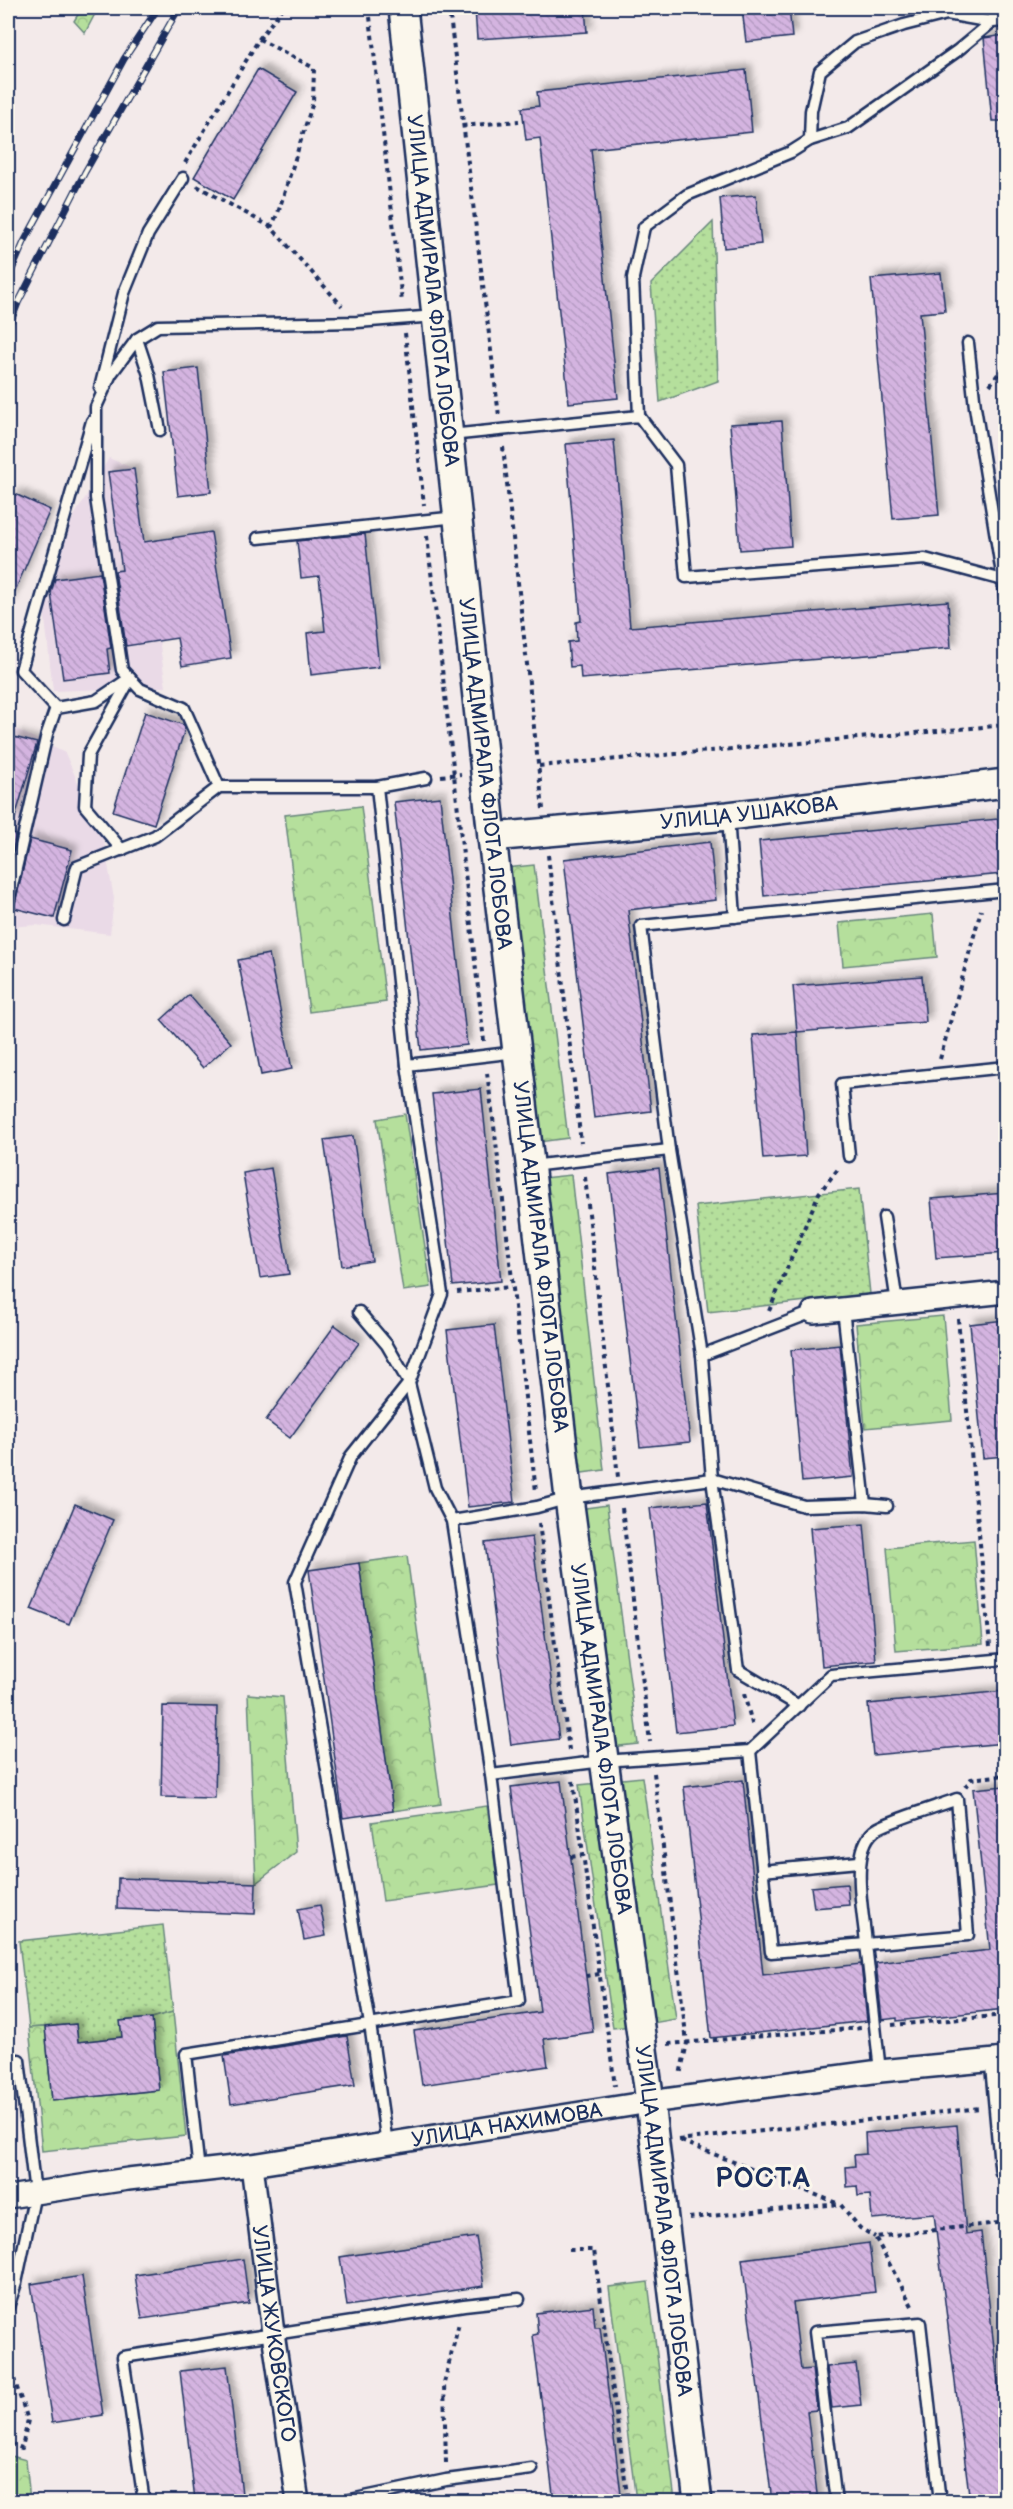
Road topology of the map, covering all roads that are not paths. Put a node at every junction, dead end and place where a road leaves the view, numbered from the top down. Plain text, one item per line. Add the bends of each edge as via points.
1 (403, 8) edge
2 (996, 8) edge
3 (1005, 21) edge
4 (992, 22) junction
5 (810, 140) junction
6 (183, 178) road end
7 (436, 316) junction
8 (137, 339) junction
9 (968, 343) dead end
10 (96, 407) junction
11 (639, 416) junction
12 (160, 430) dead end
13 (450, 435) junction
14 (458, 516) junction
15 (258, 538) dead end
16 (1004, 580) edge
17 (1005, 603) edge
18 (130, 678) junction
19 (56, 708) junction
20 (426, 778) road end
21 (1005, 783) edge
22 (219, 787) junction
23 (377, 787) junction
24 (728, 816) junction
25 (492, 837) junction
26 (122, 850) junction
27 (1005, 890) edge
28 (8, 903) edge
29 (735, 917) junction
30 (64, 920) dead end
31 (517, 1052) junction
32 (407, 1065) junction
33 (1005, 1067) edge
34 (669, 1150) junction
35 (849, 1156) road end
36 (531, 1166) junction
37 (884, 1217) dead end
38 (1005, 1292) edge
39 (897, 1303) junction
40 (843, 1309) junction
41 (359, 1312) dead end
42 (813, 1312) joint
43 (702, 1354) junction
44 (409, 1383) junction
45 (712, 1479) junction
46 (569, 1498) junction
47 (866, 1504) junction
48 (886, 1506) dead end
49 (453, 1521) junction
50 (1005, 1659) edge
51 (799, 1706) junction
52 (754, 1748) junction
53 (603, 1761) junction
54 (491, 1775) junction
55 (859, 1862) junction
56 (762, 1870) junction
57 (866, 1944) junction
58 (370, 2024) junction
59 (1001, 2059) edge
60 (8, 2061) edge
61 (880, 2071) junction
62 (663, 2101) junction
63 (387, 2144) junction
64 (252, 2165) junction
65 (1005, 2170) edge
66 (199, 2171) junction
67 (35, 2193) junction
68 (8, 2197) edge
69 (519, 2299) dead end
70 (8, 2307) edge
71 (273, 2332) junction
72 (532, 2469) dead end
73 (144, 2502) edge
74 (298, 2502) edge
75 (341, 2502) edge
76 (698, 2502) edge
77 (836, 2502) edge
78 (940, 2502) edge

1 - 7 street, УЛИЦА АДМИРАЛА ФЛОТА ЛОБОВА
2 - 4 lane
3 - 4 lane
4 - 5 lane via 848,128
4 - 5 lane via 947,14 855,42 820,71 811,111
5 - 11 lane via 791,152 687,195 644,227 633,278
6 - 10 lane via 148,234 124,293
7 - 8 lane via 357,322 158,326
7 - 13 street, УЛИЦА АДМИРАЛА ФЛОТА ЛОБОВА
8 - 10 lane via 111,374
8 - 12 lane
9 - 16 lane
10 - 18 lane via 96,498 122,670
10 - 19 lane via 21,670
11 - 13 lane
11 - 16 lane via 676,465 686,577 925,559
13 - 14 street, УЛИЦА АДМИРАЛА ФЛОТА ЛОБОВА
14 - 15 lane
14 - 25 street, УЛИЦА АДМИРАЛА ФЛОТА ЛОБОВА
16 - 17 lane
18 - 19 lane via 96,701
18 - 22 lane via 140,689 184,708
18 - 26 lane via 88,755 85,806
19 - 28 lane
20 - 23 lane
21 - 24 street, УЛИЦА УШАКОВА
22 - 23 lane
22 - 26 lane via 155,836
23 - 32 lane
24 - 25 street, УЛИЦА УШАКОВА
24 - 29 lane
25 - 31 street, УЛИЦА АДМИРАЛА ФЛОТА ЛОБОВА
26 - 30 lane via 77,867
27 - 29 lane
29 - 34 lane via 641,926
31 - 32 lane
31 - 36 street, УЛИЦА АДМИРАЛА ФЛОТА ЛОБОВА
32 - 44 lane via 442,1294
33 - 35 lane via 842,1084
34 - 36 lane
34 - 43 lane
36 - 46 street, УЛИЦА АДМИРАЛА ФЛОТА ЛОБОВА
37 - 39 lane
38 - 39 street
39 - 40 street
40 - 42 street
40 - 47 lane
41 - 44 lane via 387,1344
42 - 43 lane
43 - 45 lane
44 - 49 lane via 435,1488
44 - 58 lane via 351,1456 295,1582
45 - 46 lane
45 - 47 lane via 804,1506
45 - 51 lane via 738,1670
46 - 49 lane
46 - 53 street, УЛИЦА АДМИРАЛА ФЛОТА ЛОБОВА
47 - 48 lane
49 - 54 lane
50 - 51 lane via 831,1676
51 - 52 lane
52 - 53 lane
52 - 56 lane
53 - 54 lane
53 - 62 street, УЛИЦА АДМИРАЛА ФЛОТА ЛОБОВА via 642,2047
54 - 58 lane via 519,2001
55 - 56 lane
55 - 57 lane
55 - 57 lane via 874,1830 957,1799 968,1935
56 - 57 lane via 771,1952
57 - 61 lane
58 - 63 lane
58 - 66 lane via 186,2054
59 - 61 street, УЛИЦА НАХИМОВА
59 - 65 street via 999,2106
60 - 67 lane via 19,2060
61 - 62 street, УЛИЦА НАХИМОВА
62 - 63 street, УЛИЦА НАХИМОВА
62 - 76 street, УЛИЦА АДМИРАЛА ФЛОТА ЛОБОВА
63 - 64 street, УЛИЦА НАХИМОВА
64 - 66 street, УЛИЦА НАХИМОВА
64 - 71 street, УЛИЦА ЖУКОВСКОГО
66 - 67 street, УЛИЦА НАХИМОВА
67 - 68 street, УЛИЦА НАХИМОВА
67 - 70 lane
69 - 71 lane
71 - 73 lane via 123,2357
71 - 74 street, УЛИЦА ЖУКОВСКОГО
72 - 75 lane via 446,2480
77 - 78 lane via 815,2332 920,2323

